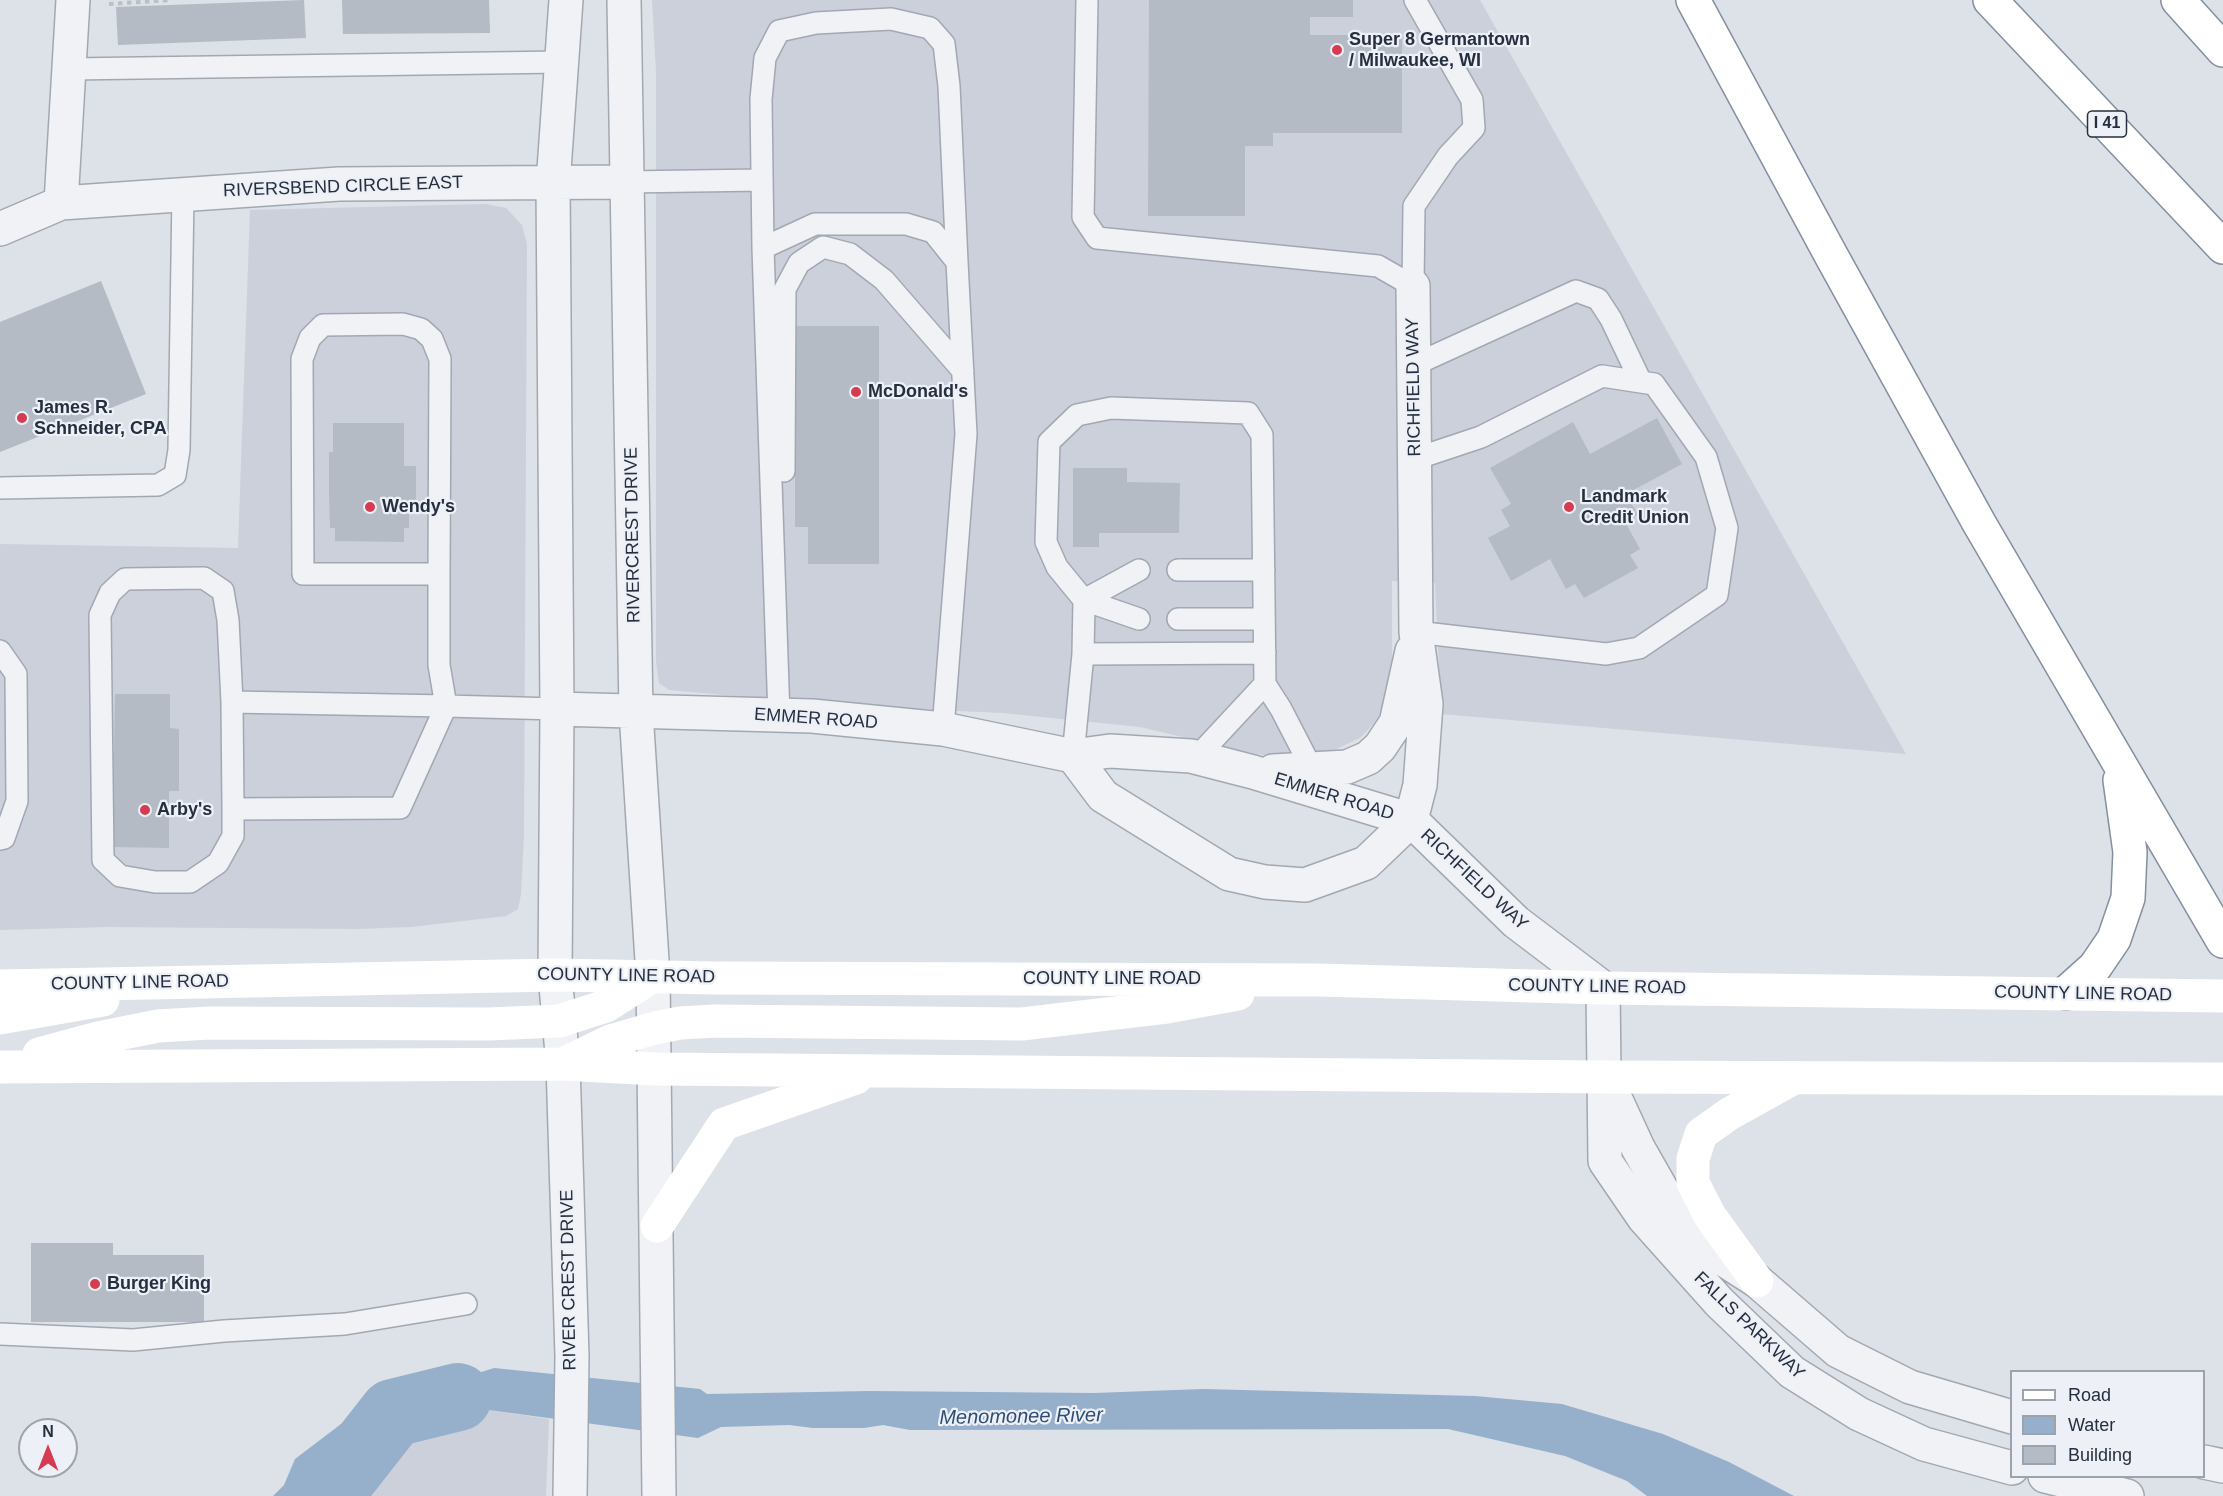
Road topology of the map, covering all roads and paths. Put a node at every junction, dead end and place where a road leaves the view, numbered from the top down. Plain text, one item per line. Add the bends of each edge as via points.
1 (171, 0) edge
2 (566, 0) edge
3 (624, 0) edge
4 (1087, 0) edge
5 (1415, 0) edge
6 (1693, 0) edge
7 (1990, 0) edge
8 (2178, 0) edge
9 (73, 3) edge
10 (2223, 50) edge
11 (561, 62) junction
12 (70, 69) junction
13 (762, 180) junction
14 (626, 182) junction
15 (553, 184) junction
16 (183, 193) junction
17 (61, 203) junction
18 (0, 229) edge
19 (2223, 247) edge
20 (763, 248) junction
21 (957, 262) junction
22 (1413, 286) junction
23 (1414, 365) junction
24 (963, 371) junction
25 (1641, 382) junction
26 (1415, 459) junction
27 (0, 488) edge
28 (773, 561) junction
29 (1139, 570) dead end
30 (1179, 570) dead end
31 (1264, 570) junction
32 (439, 574) junction
33 (1084, 600) junction
34 (1139, 619) dead end
35 (1178, 619) dead end
36 (1264, 619) junction
37 (1416, 632) junction
38 (0, 651) edge
39 (1265, 653) junction
40 (1083, 654) junction
41 (1265, 684) junction
42 (232, 702) junction
43 (446, 706) junction
44 (557, 709) junction
45 (636, 712) junction
46 (778, 716) junction
47 (943, 729) junction
48 (1073, 756) junction
49 (1197, 757) junction
50 (2118, 763) junction
51 (1312, 769) junction
52 (1253, 772) junction
53 (233, 808) junction
54 (1411, 820) junction
55 (0, 839) edge
56 (2223, 941) edge
57 (555, 975) junction
58 (653, 976) junction
59 (1319, 980) junction
60 (209, 981) junction
61 (0, 986) edge
62 (1603, 988) junction
63 (2066, 993) junction
64 (2223, 996) edge
65 (0, 1018) edge
66 (559, 1021) junction
67 (655, 1028) junction
68 (563, 1064) junction
69 (0, 1066) edge
70 (656, 1069) junction
71 (879, 1071) junction
72 (1606, 1077) junction
73 (1795, 1077) junction
74 (2223, 1079) edge
75 (657, 1226) junction
76 (1757, 1281) junction
77 (466, 1304) dead end
78 (0, 1334) edge
79 (2010, 1416) edge
80 (2205, 1462) edge
81 (2223, 1466) edge
82 (2010, 1467) edge
83 (2053, 1478) edge
84 (570, 1496) edge
85 (659, 1496) edge
86 (2127, 1496) edge

1 - 9 path
2 - 11 street
3 - 14 street, RIVERCREST DRIVE
4 - 22 lane via 1083,217 1097,238 1378,266
5 - 22 lane via 1472,100 1474,128 1448,156 1414,206
6 - 50 main road via 1979,523
7 - 19 main road, I 41
8 - 10 main road
9 - 12 street
11 - 12 lane
11 - 15 street
12 - 17 street
13 - 14 lane
13 - 20 lane
13 - 21 lane via 760,99 765,58 779,32 816,23 891,20 930,28 944,44 949,86
14 - 15 street, RIVERSBEND CIRCLE EAST
14 - 45 street, RIVERCREST DRIVE
15 - 16 street, RIVERSBEND CIRCLE EAST via 339,184
15 - 44 street
16 - 17 street, RIVERSBEND CIRCLE EAST
16 - 27 lane via 179,450 175,475 158,485
17 - 18 street, RIVERSBEND CIRCLE EAST
20 - 21 lane via 815,224 906,224 933,232
20 - 28 lane
21 - 24 lane
22 - 23 street, RICHFIELD WAY
23 - 25 lane via 1576,291 1598,299
23 - 26 street, RICHFIELD WAY
24 - 28 lane via 884,280 850,254 823,247 799,263 785,289 784,495
24 - 47 lane via 966,434
25 - 26 lane via 1602,376 1481,437
25 - 37 lane via 1654,384 1706,457 1727,528 1717,595 1639,648 1606,654
26 - 37 street, RICHFIELD WAY
28 - 46 lane
29 - 33 lane
30 - 31 lane
31 - 33 lane via 1262,435 1248,413 1111,408 1077,415 1049,442 1046,542 1057,567
31 - 36 lane
32 - 32 lane via 440,359 432,339 421,329 403,324 323,325 310,338 302,359 303,574
32 - 43 lane via 439,665
33 - 34 lane
33 - 40 lane
35 - 36 lane
36 - 39 lane
37 - 51 street, RICHFIELD WAY via 1396,723 1380,747 1368,758 1347,767
37 - 54 street, RICHFIELD WAY via 1426,704 1420,784
38 - 55 lane via 16,674 17,801 4,838
39 - 40 lane
39 - 41 lane
40 - 48 lane
41 - 49 lane
41 - 51 lane
42 - 43 lane
42 - 53 lane
42 - 53 lane via 223,591 204,578 126,579 110,593 100,615 103,860 120,876 190,882 218,863 233,836
43 - 44 lane
43 - 53 lane via 400,808
44 - 45 street, EMMER ROAD
44 - 57 street
45 - 46 street, EMMER ROAD
45 - 58 street, RIVERCREST DRIVE
46 - 47 street, EMMER ROAD
47 - 48 street, EMMER ROAD
48 - 49 street, EMMER ROAD via 1110,751
48 - 54 street, EMMER ROAD via 1103,796 1229,874 1265,882 1305,885 1366,863
49 - 52 street, EMMER ROAD
50 - 56 main road
50 - 63 main road via 2130,852 2128,898 2114,939 2095,967
51 - 52 street, RICHFIELD WAY
52 - 54 street, EMMER ROAD
54 - 62 street, RICHFIELD WAY via 1516,922
57 - 58 main road, COUNTY LINE ROAD
57 - 60 main road, COUNTY LINE ROAD
57 - 66 street
58 - 59 main road, COUNTY LINE ROAD
58 - 66 main road via 606,1006
58 - 67 street, RIVERCREST DRIVE
59 - 62 main road, COUNTY LINE ROAD
59 - 67 main road via 1167,1007 1022,1024 715,1021
60 - 61 main road, COUNTY LINE ROAD
60 - 65 main road
62 - 63 main road, COUNTY LINE ROAD
62 - 72 street, FALLS PARKWAY
63 - 64 main road, COUNTY LINE ROAD
66 - 68 street
66 - 69 main road via 158,1026 98,1038
67 - 68 main road via 610,1041
67 - 70 street, RIVERCREST DRIVE
68 - 69 main road
68 - 70 main road
68 - 84 street, RIVER CREST DRIVE via 572,1356
70 - 71 main road
70 - 75 street
71 - 72 main road
71 - 75 main road via 724,1124
72 - 73 main road
72 - 76 street, FALLS PARKWAY via 1638,1148 1667,1199 1712,1252
72 - 82 street, FALLS PARKWAY via 1605,1161 1644,1218 1719,1302 1792,1372 1859,1414 1924,1444
73 - 74 main road
73 - 76 main road via 1701,1134 1693,1160 1694,1183 1710,1216
75 - 85 street
76 - 79 street, FALLS PARKWAY via 1838,1351 1910,1387
77 - 78 lane via 345,1324 224,1330 133,1340
80 - 81 street
83 - 86 street

